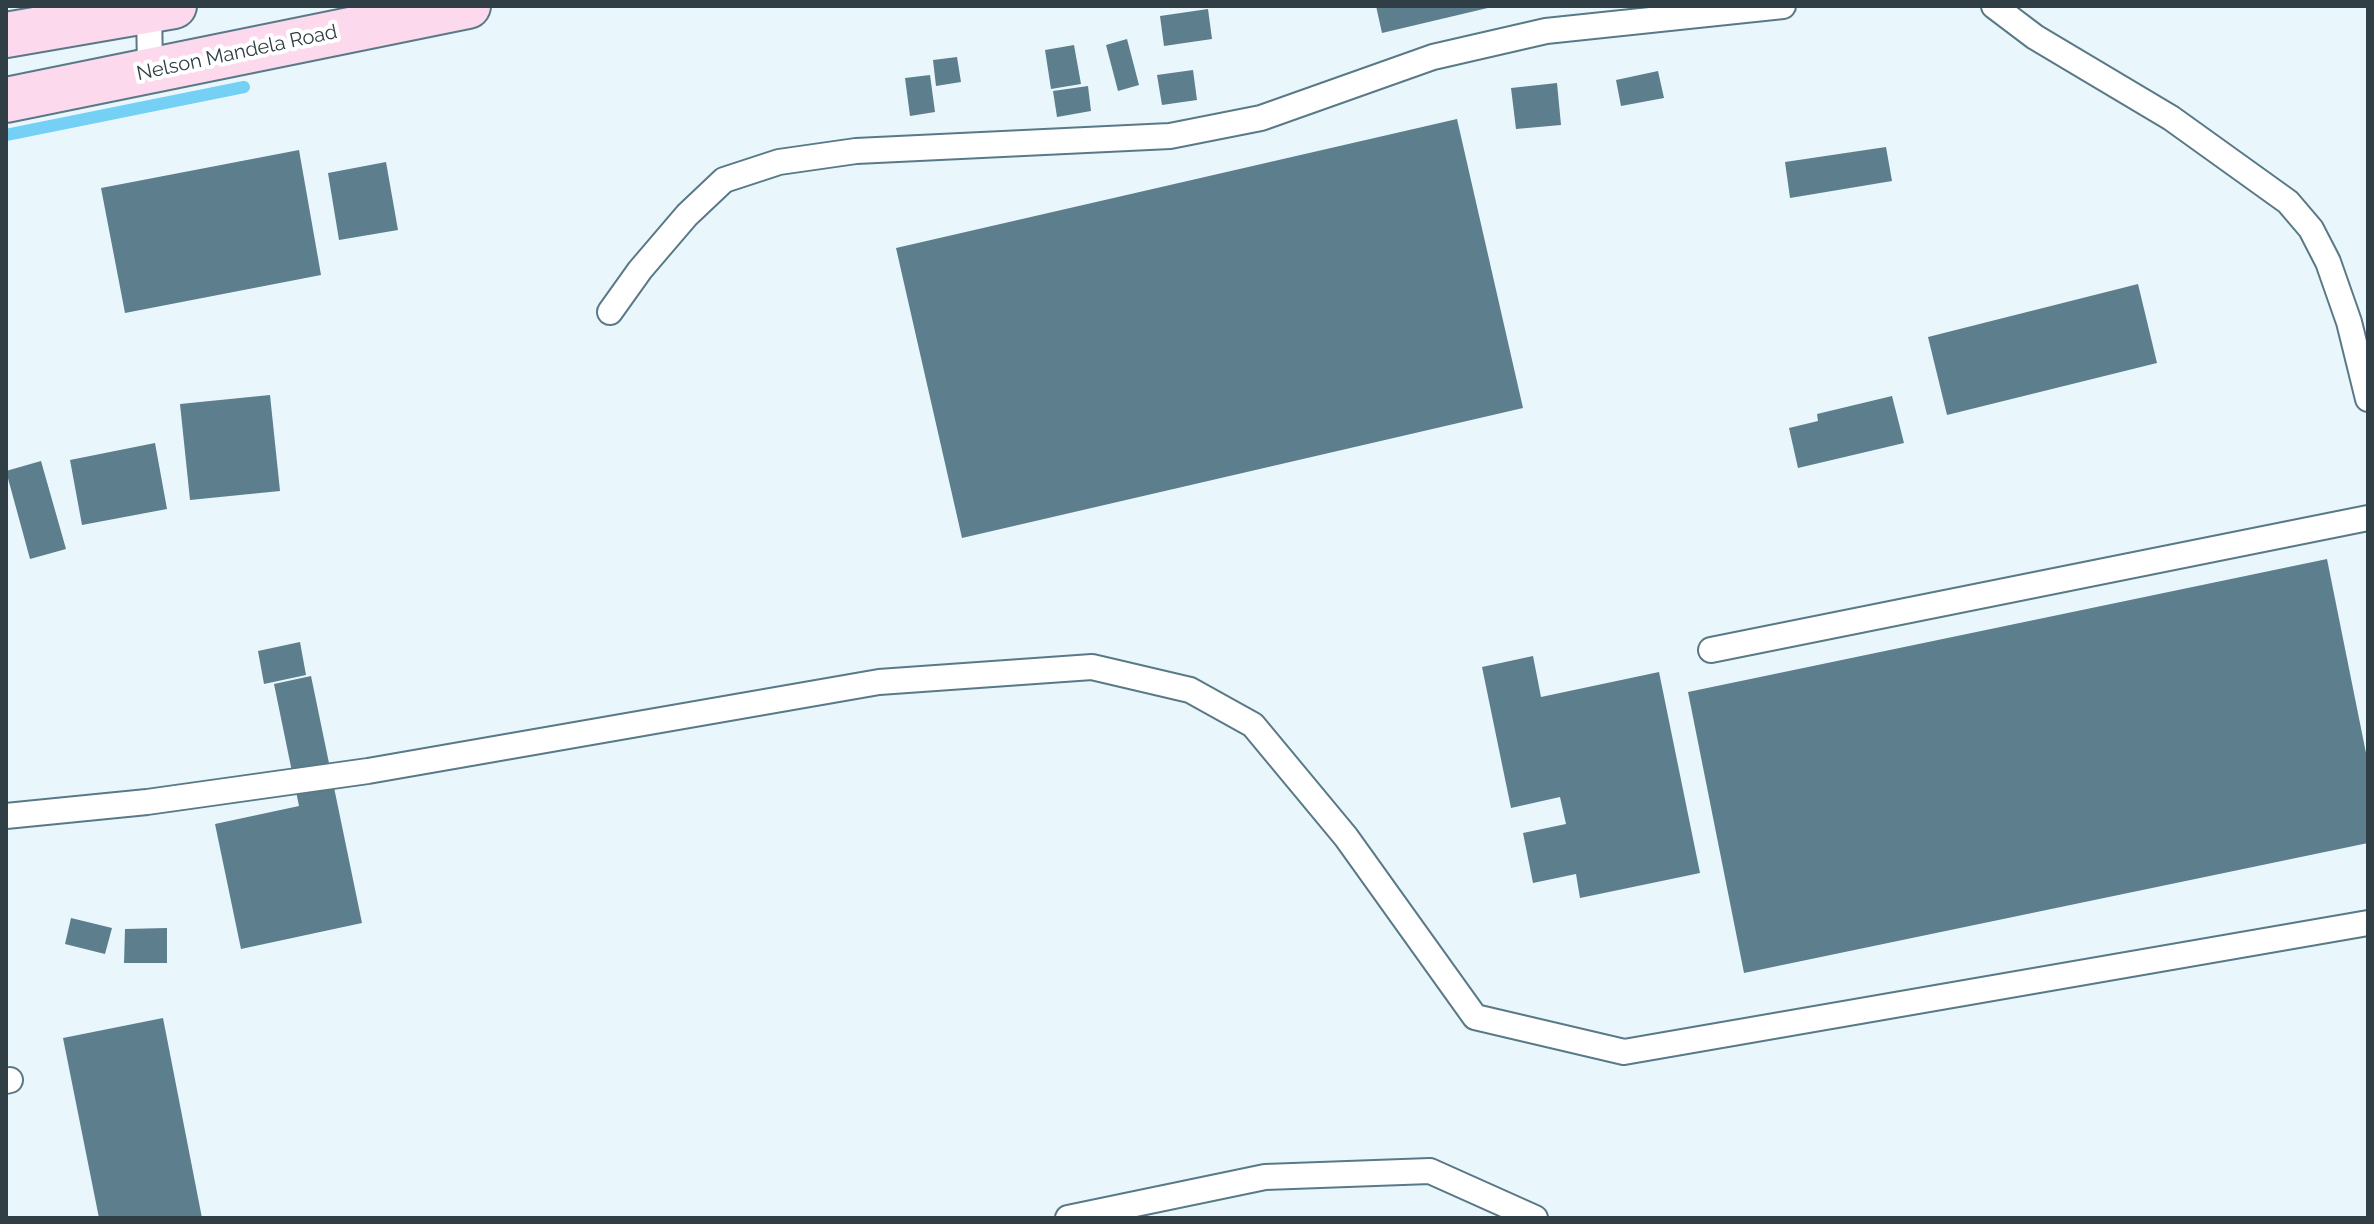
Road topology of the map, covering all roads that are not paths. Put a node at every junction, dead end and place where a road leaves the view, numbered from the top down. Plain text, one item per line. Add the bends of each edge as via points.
1 (468, 6) edge
2 (1783, 6) edge
3 (1994, 6) edge
4 (157, 8) edge
5 (6, 35) edge
6 (150, 71) junction
7 (6, 100) edge
8 (610, 312) dead end
9 (2368, 399) edge
10 (2368, 518) edge
11 (1711, 650) dead end
12 (6, 816) edge
13 (2368, 923) edge
14 (1068, 1218) edge
15 (1535, 1218) edge

1 - 6 main road, Nelson Mandela Road
2 - 8 lane via 1546,31 1433,57 1261,118 1170,136 856,151 779,162 724,180 687,215
3 - 9 lane via 2035,37 2171,118 2288,202 2311,229 2328,262
4 - 5 main road
4 - 6 lane
6 - 7 main road, Nelson Mandela Road
10 - 11 lane
12 - 13 lane via 368,771 879,682 1092,667 1190,690 1253,725 1346,837 1475,1017 1624,1052
14 - 15 lane via 1265,1177 1430,1171

